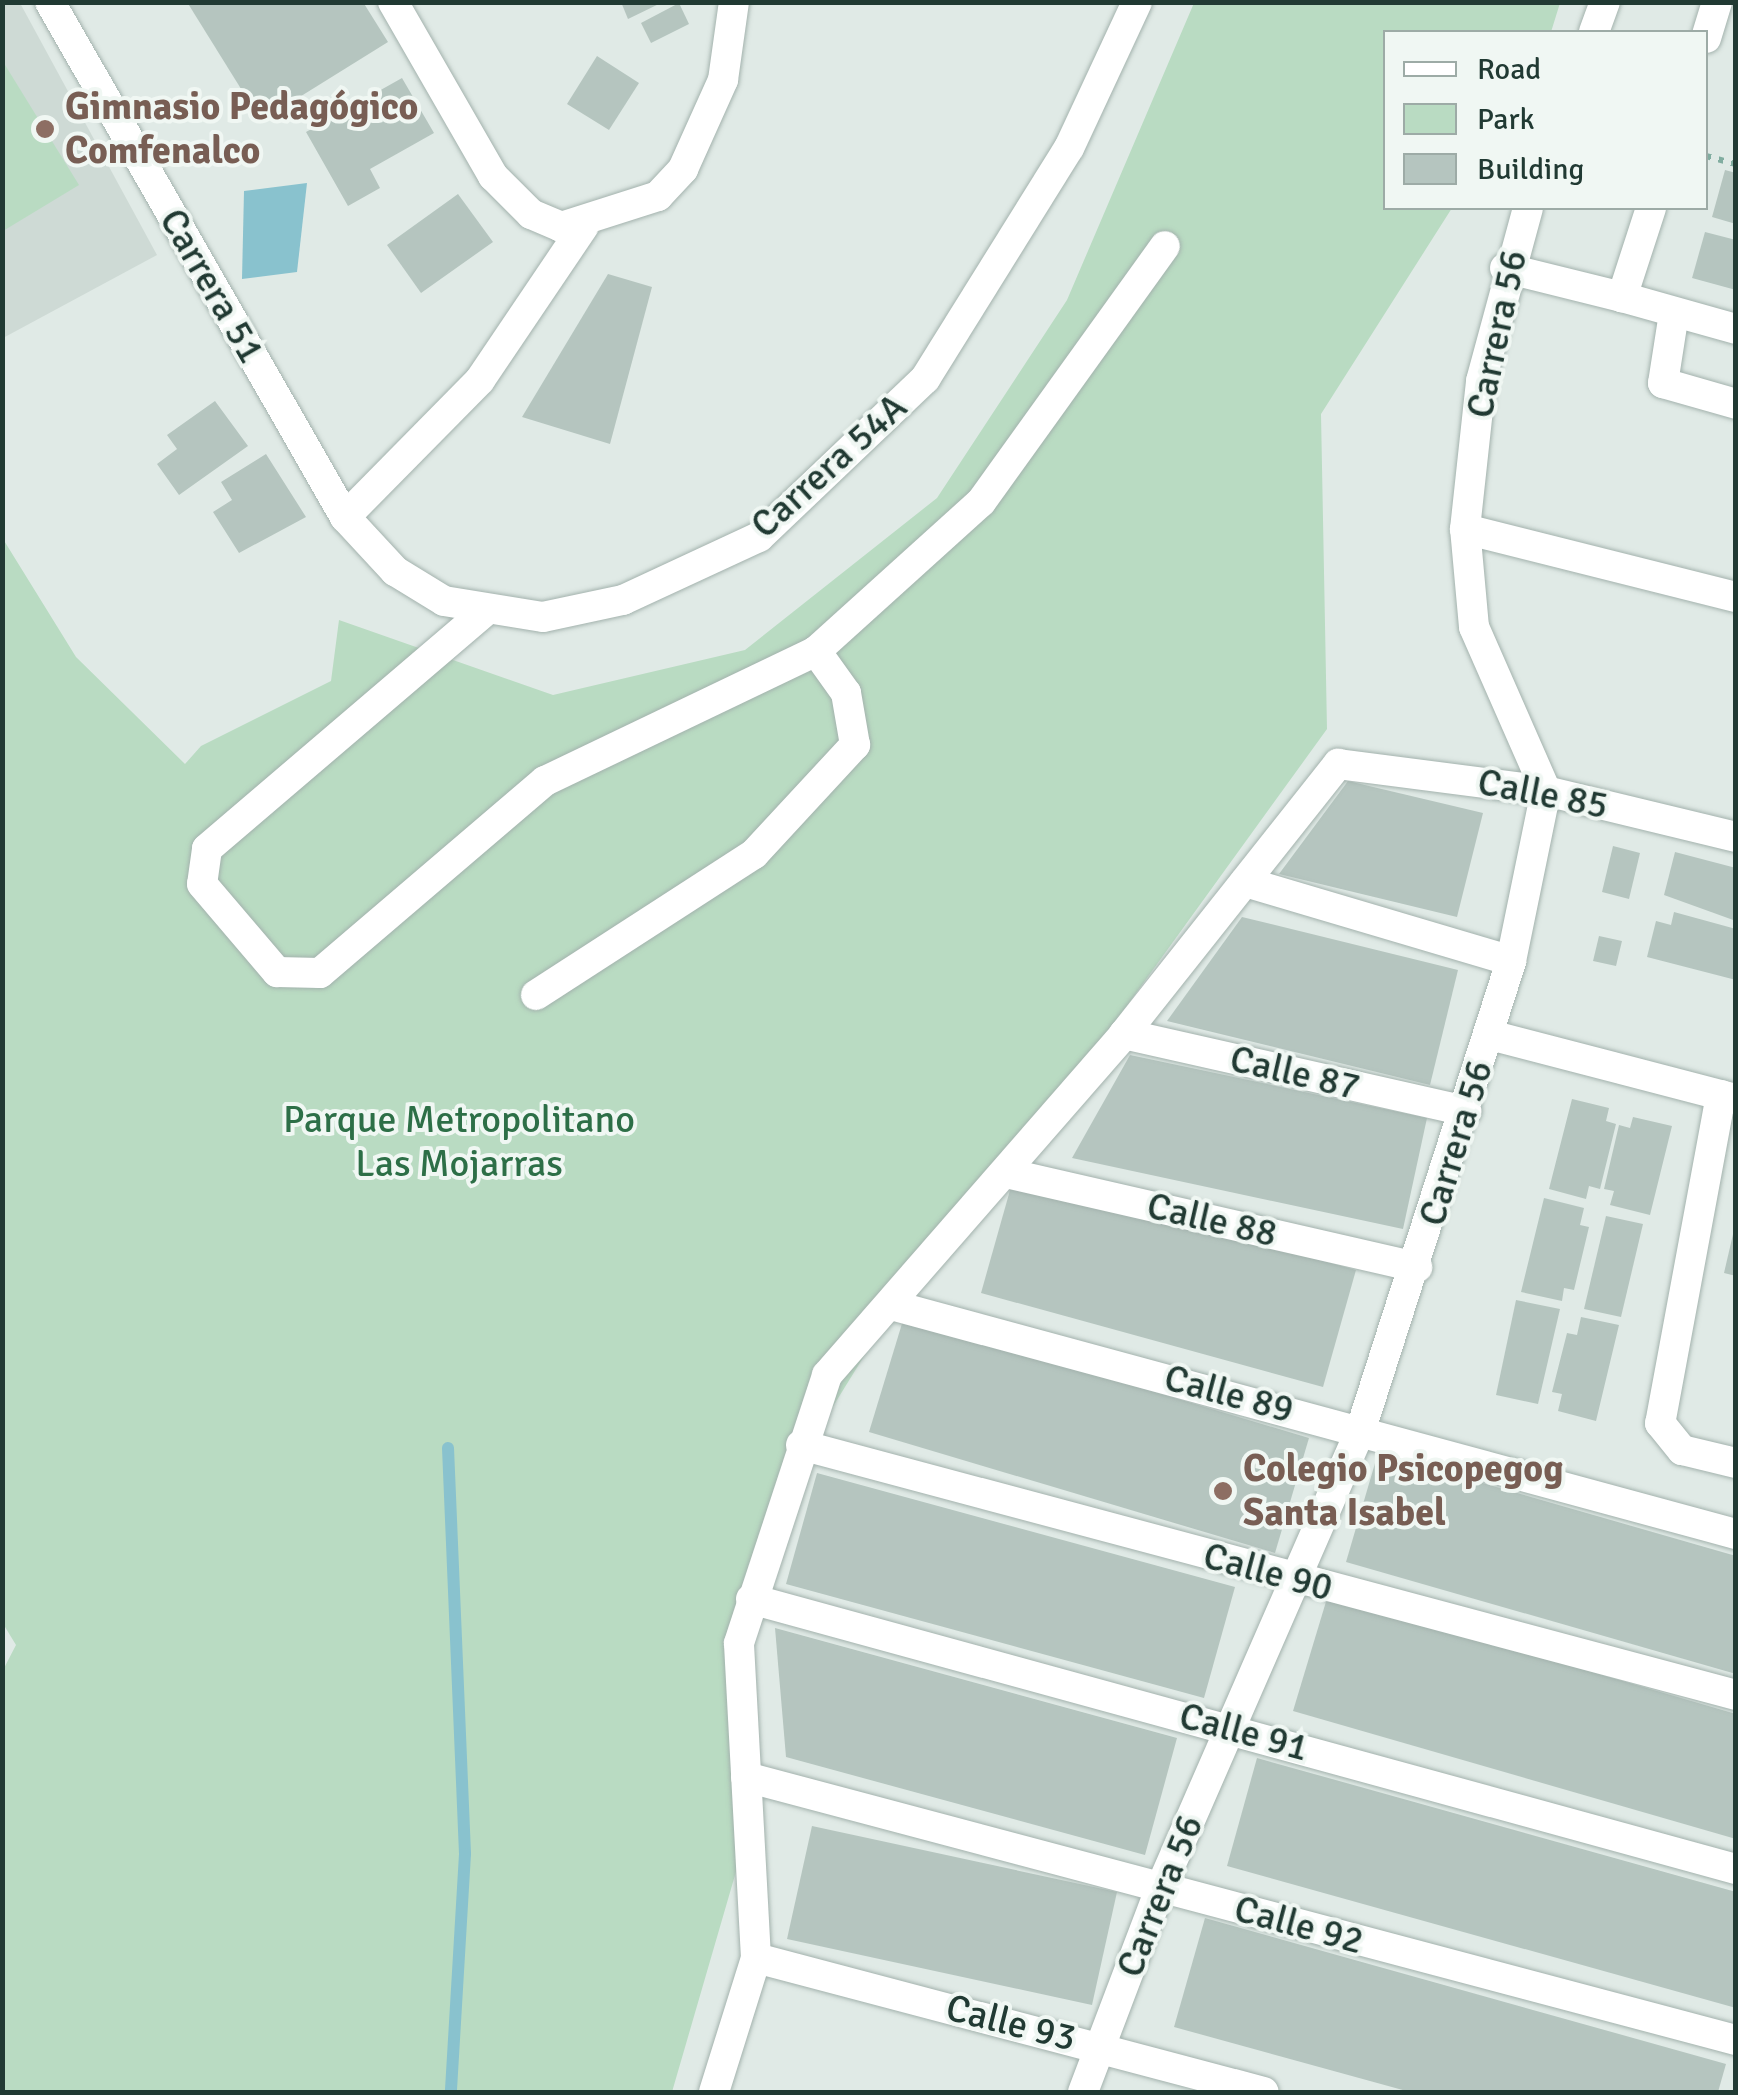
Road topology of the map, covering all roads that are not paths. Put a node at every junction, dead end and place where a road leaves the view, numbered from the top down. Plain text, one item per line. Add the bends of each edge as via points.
1 (50, 2) edge
2 (393, 2) edge
3 (734, 2) edge
4 (1138, 2) edge
5 (1605, 2) edge
6 (1717, 2) edge
7 (1595, 30) edge
8 (1708, 31) edge
9 (1527, 210) edge
10 (1650, 210) edge
11 (584, 226) junction
12 (1166, 246) dead end
13 (1505, 268) junction
14 (1622, 298) junction
15 (1674, 313) junction
16 (1736, 329) edge
17 (1736, 404) edge
18 (344, 516) junction
19 (1465, 529) junction
20 (1736, 597) edge
21 (483, 613) junction
22 (816, 651) junction
23 (1546, 791) junction
24 (1736, 838) edge
25 (1246, 882) junction
26 (1511, 961) junction
27 (536, 995) dead end
28 (1124, 1034) junction
29 (1490, 1035) junction
30 (1728, 1097) edge
31 (1466, 1111) junction
32 (1006, 1173) junction
33 (1417, 1267) junction
34 (895, 1306) junction
35 (1361, 1429) junction
36 (802, 1445) junction
37 (1736, 1463) edge
38 (1736, 1534) edge
39 (1298, 1581) junction
40 (751, 1599) junction
41 (1736, 1695) edge
42 (1231, 1728) junction
43 (746, 1777) junction
44 (1736, 1869) edge
45 (1160, 1889) junction
46 (756, 1958) junction
47 (1736, 2040) edge
48 (1100, 2046) junction
49 (714, 2092) edge
50 (1082, 2092) edge
51 (1264, 2092) edge

1 - 18 street, Carrera 51
2 - 11 street via 493,176 531,214
3 - 11 street via 723,80 684,169 658,196
4 - 21 street, Carrera 54A via 1069,148 925,379 758,537 624,600 543,617
5 - 7 street
6 - 8 street
9 - 13 street, Carrera 56
10 - 14 street
11 - 18 street via 480,380
12 - 22 street via 981,502
13 - 14 street
13 - 19 street, Carrera 56
14 - 15 street
15 - 16 street
15 - 17 street via 1663,383
18 - 21 street, Carrera 54A via 394,571
19 - 20 street
19 - 23 street, Carrera 56 via 1474,628
21 - 22 street via 206,849 202,884 277,972 320,973 546,781
22 - 27 street via 846,692 855,745 754,854
23 - 24 street, Calle 85
23 - 25 street, Calle 85 via 1338,764
23 - 26 street, Carrera 56
25 - 26 street
25 - 28 street
26 - 29 street, Carrera 56
28 - 31 street, Calle 87
28 - 32 street
29 - 30 street
29 - 31 street, Carrera 56
30 - 37 street via 1660,1423 1682,1450
31 - 33 street, Carrera 56
32 - 33 street, Calle 88
32 - 34 street
33 - 35 street, Carrera 56
34 - 35 street, Calle 89
34 - 36 street via 827,1376
35 - 38 street, Calle 89
35 - 39 street, Carrera 56
36 - 39 street, Calle 90
36 - 40 street
39 - 41 street, Calle 90
39 - 42 street, Carrera 56
40 - 42 street, Calle 91
40 - 43 street via 739,1643
42 - 44 street, Calle 91
42 - 45 street, Carrera 56
43 - 45 street, Calle 92
43 - 46 street
45 - 47 street, Calle 92
45 - 48 street, Carrera 56
46 - 48 street, Calle 93
46 - 49 street
48 - 50 street, Carrera 56
48 - 51 street, Calle 93

